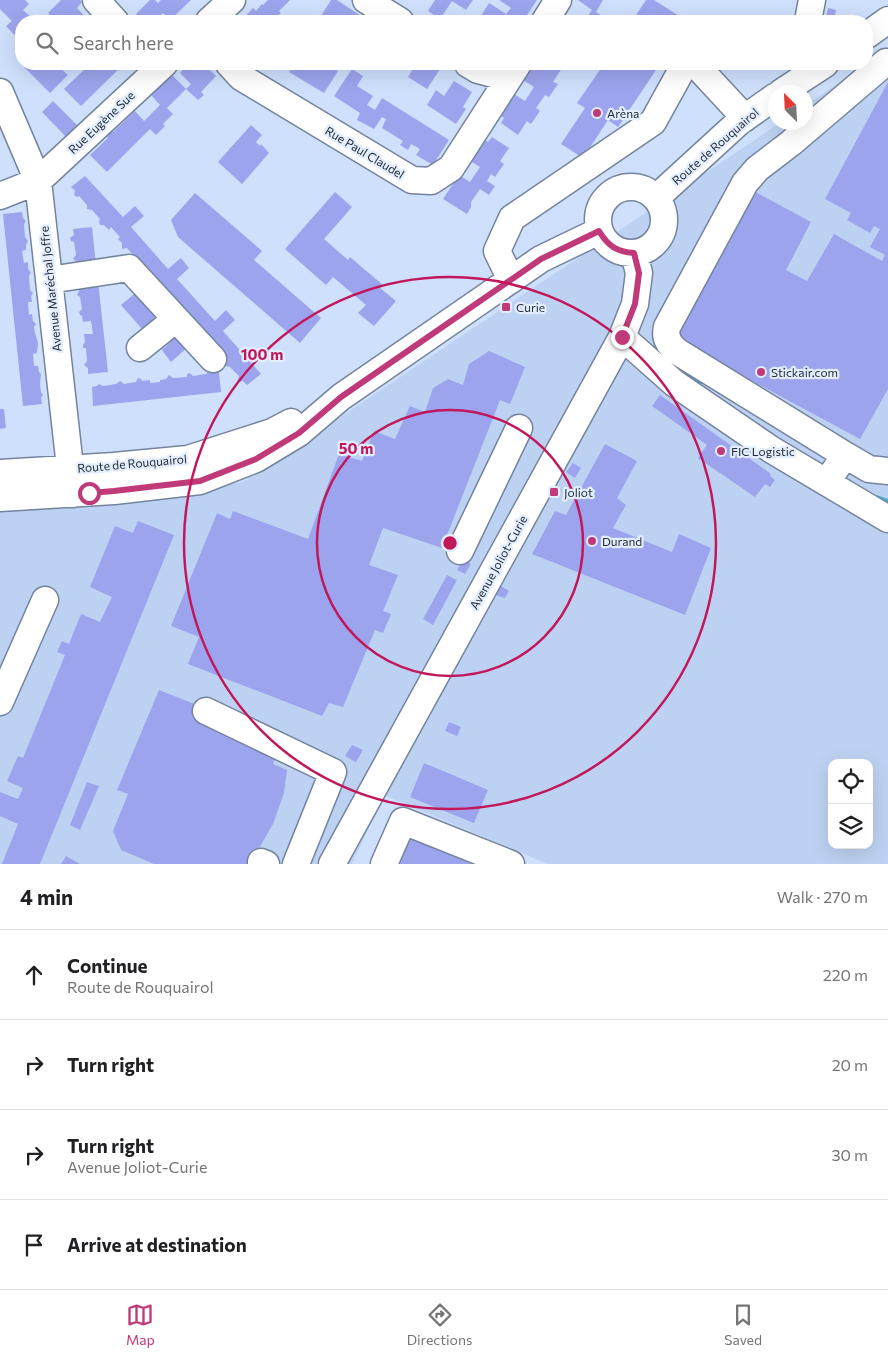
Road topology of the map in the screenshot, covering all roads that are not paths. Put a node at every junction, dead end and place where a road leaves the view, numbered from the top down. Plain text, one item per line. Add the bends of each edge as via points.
1 (96, 0) edge
2 (232, 0) edge
3 (366, 0) edge
4 (558, 0) edge
5 (812, 0) edge
6 (110, 15) edge
7 (216, 15) edge
8 (390, 15) edge
9 (549, 15) edge
10 (809, 15) edge
11 (888, 20) edge
12 (873, 31) edge
13 (886, 62) dead end
14 (153, 70) edge
15 (235, 70) edge
16 (478, 70) edge
17 (682, 70) edge
18 (701, 70) edge
19 (813, 70) edge
20 (513, 71) edge
21 (794, 79) edge
22 (0, 92) edge
23 (768, 102) edge
24 (745, 118) junction
25 (813, 119) edge
26 (800, 130) edge
27 (38, 181) junction
28 (0, 196) edge
29 (656, 198) junction
30 (599, 231) junction
31 (634, 253) junction
32 (49, 280) junction
33 (511, 280) junction
34 (176, 319) junction
35 (622, 337) junction
36 (140, 348) dead end
37 (213, 359) dead end
38 (341, 397) junction
39 (519, 428) dead end
40 (845, 455) junction
41 (69, 468) junction
42 (0, 472) edge
43 (888, 472) edge
44 (827, 482) junction
45 (72, 494) junction
46 (0, 498) edge
47 (888, 519) edge
48 (460, 551) dead end
49 (45, 600) dead end
50 (0, 702) edge
51 (206, 711) dead end
52 (296, 864) edge
53 (332, 864) edge
54 (384, 864) edge
55 (511, 864) edge

1 - 6 street
2 - 7 street
3 - 8 street
4 - 9 street
5 - 10 street
11 - 12 street
13 - 25 street
14 - 27 street, Rue Eugène Sue
15 - 20 street, Rue Paul Claudel via 241,77 412,180 431,181 452,168
16 - 20 street
17 - 33 street via 653,122 512,218 497,251
18 - 24 street
19 - 21 street
22 - 27 street, Avenue Maréchal Joffre
23 - 24 street, Route de Rouquairol
24 - 29 street, Route de Rouquairol
26 - 40 street via 745,184 666,333 668,343 678,352
27 - 28 street
27 - 32 street, Avenue Maréchal Joffre
29 - 30 street via 634,186 620,188 601,205 597,218
29 - 31 street via 664,220 662,232 646,250
30 - 31 street via 613,248
30 - 33 street, Route de Rouquairol via 541,259
31 - 35 street, Avenue Joliot-Curie via 639,273 635,304
32 - 34 street via 129,268
32 - 41 street, Avenue Maréchal Joffre
33 - 38 street, Route de Rouquairol
34 - 36 street
34 - 37 street
35 - 44 street via 674,384 772,450
35 - 53 street, Avenue Joliot-Curie
38 - 41 street, Route de Rouquairol via 272,432 188,459
38 - 45 street, Route de Rouquairol via 299,433 256,459 200,481
39 - 48 street
40 - 43 street via 869,469
40 - 44 street
41 - 42 street, Route de Rouquairol
41 - 45 street, Avenue Maréchal Joffre
44 - 47 street
45 - 46 street, Route de Rouquairol
49 - 50 street
51 - 52 street via 333,772
54 - 55 street via 403,821

